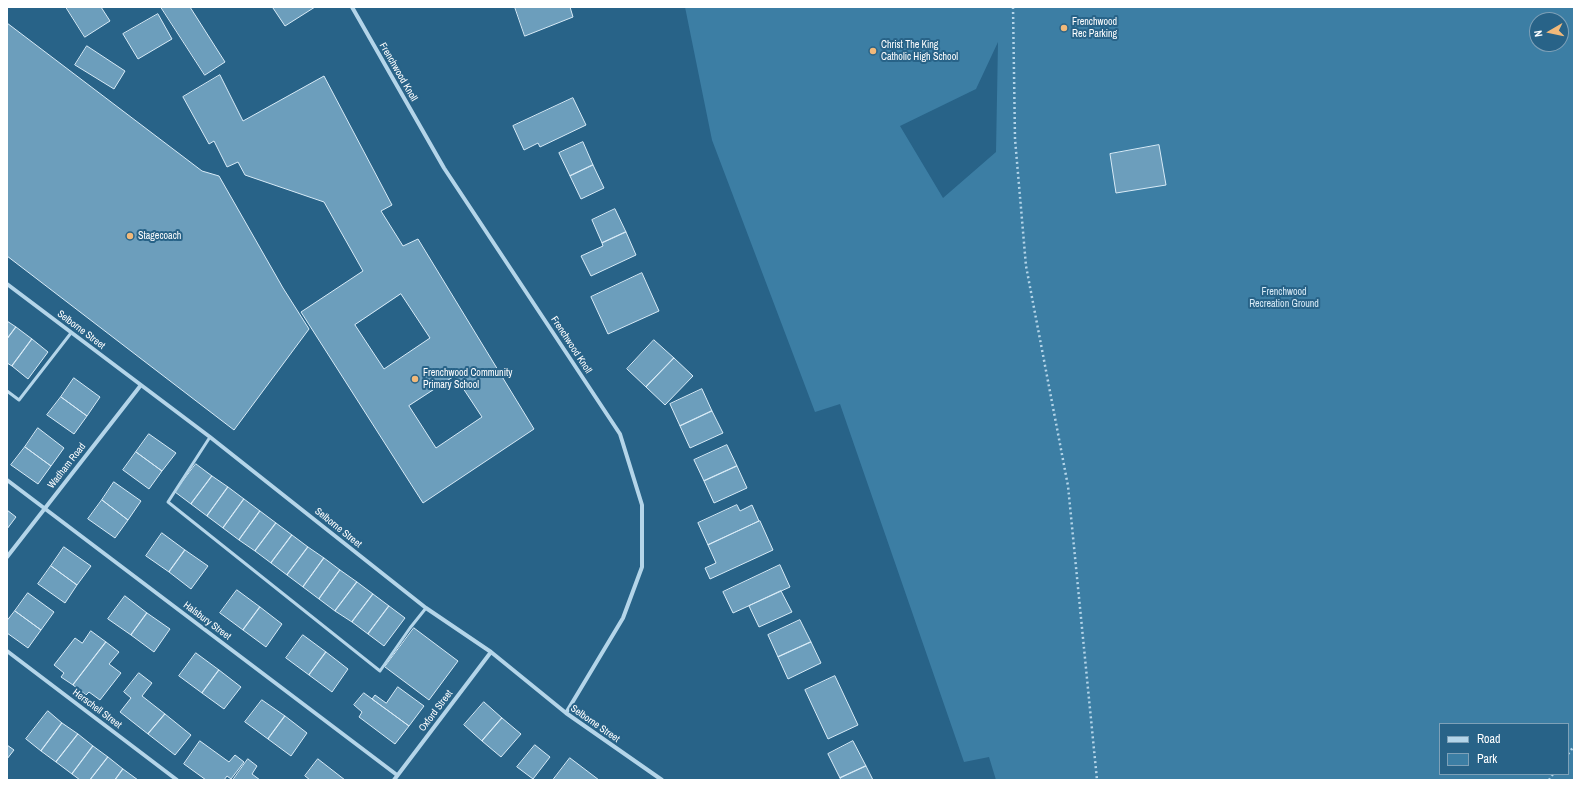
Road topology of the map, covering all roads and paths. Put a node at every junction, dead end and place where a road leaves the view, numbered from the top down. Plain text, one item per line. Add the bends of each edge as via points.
1 (352, 7) edge
2 (1013, 7) edge
3 (7, 284) edge
4 (71, 333) junction
5 (140, 385) junction
6 (7, 391) edge
7 (210, 437) junction
8 (7, 480) edge
9 (45, 508) junction
10 (7, 557) edge
11 (426, 608) junction
12 (7, 651) edge
13 (491, 652) junction
14 (566, 713) junction
15 (397, 775) junction
16 (177, 780) edge
17 (394, 780) edge
18 (662, 780) edge
19 (1097, 780) edge

1 - 14 street, Frenchwood Knoll via 444,168 620,434 642,505 642,567 623,618
2 - 19 path via 1015,139 1026,266 1068,486
3 - 4 street, Selborne Street
4 - 5 street, Selborne Street
4 - 6 lane via 19,400
5 - 7 street, Selborne Street
5 - 9 street, Wadham Road
7 - 11 street, Selborne Street
7 - 11 lane via 168,502 380,671
8 - 9 street, Halsbury Street
9 - 10 street, Wadham Road
9 - 15 street, Halsbury Street
11 - 13 street, Selborne Street
12 - 16 street, Herschell Street
13 - 14 street, Selborne Street
13 - 15 street, Oxford Street
14 - 18 street, Selborne Street
15 - 17 street, Oxford Street

